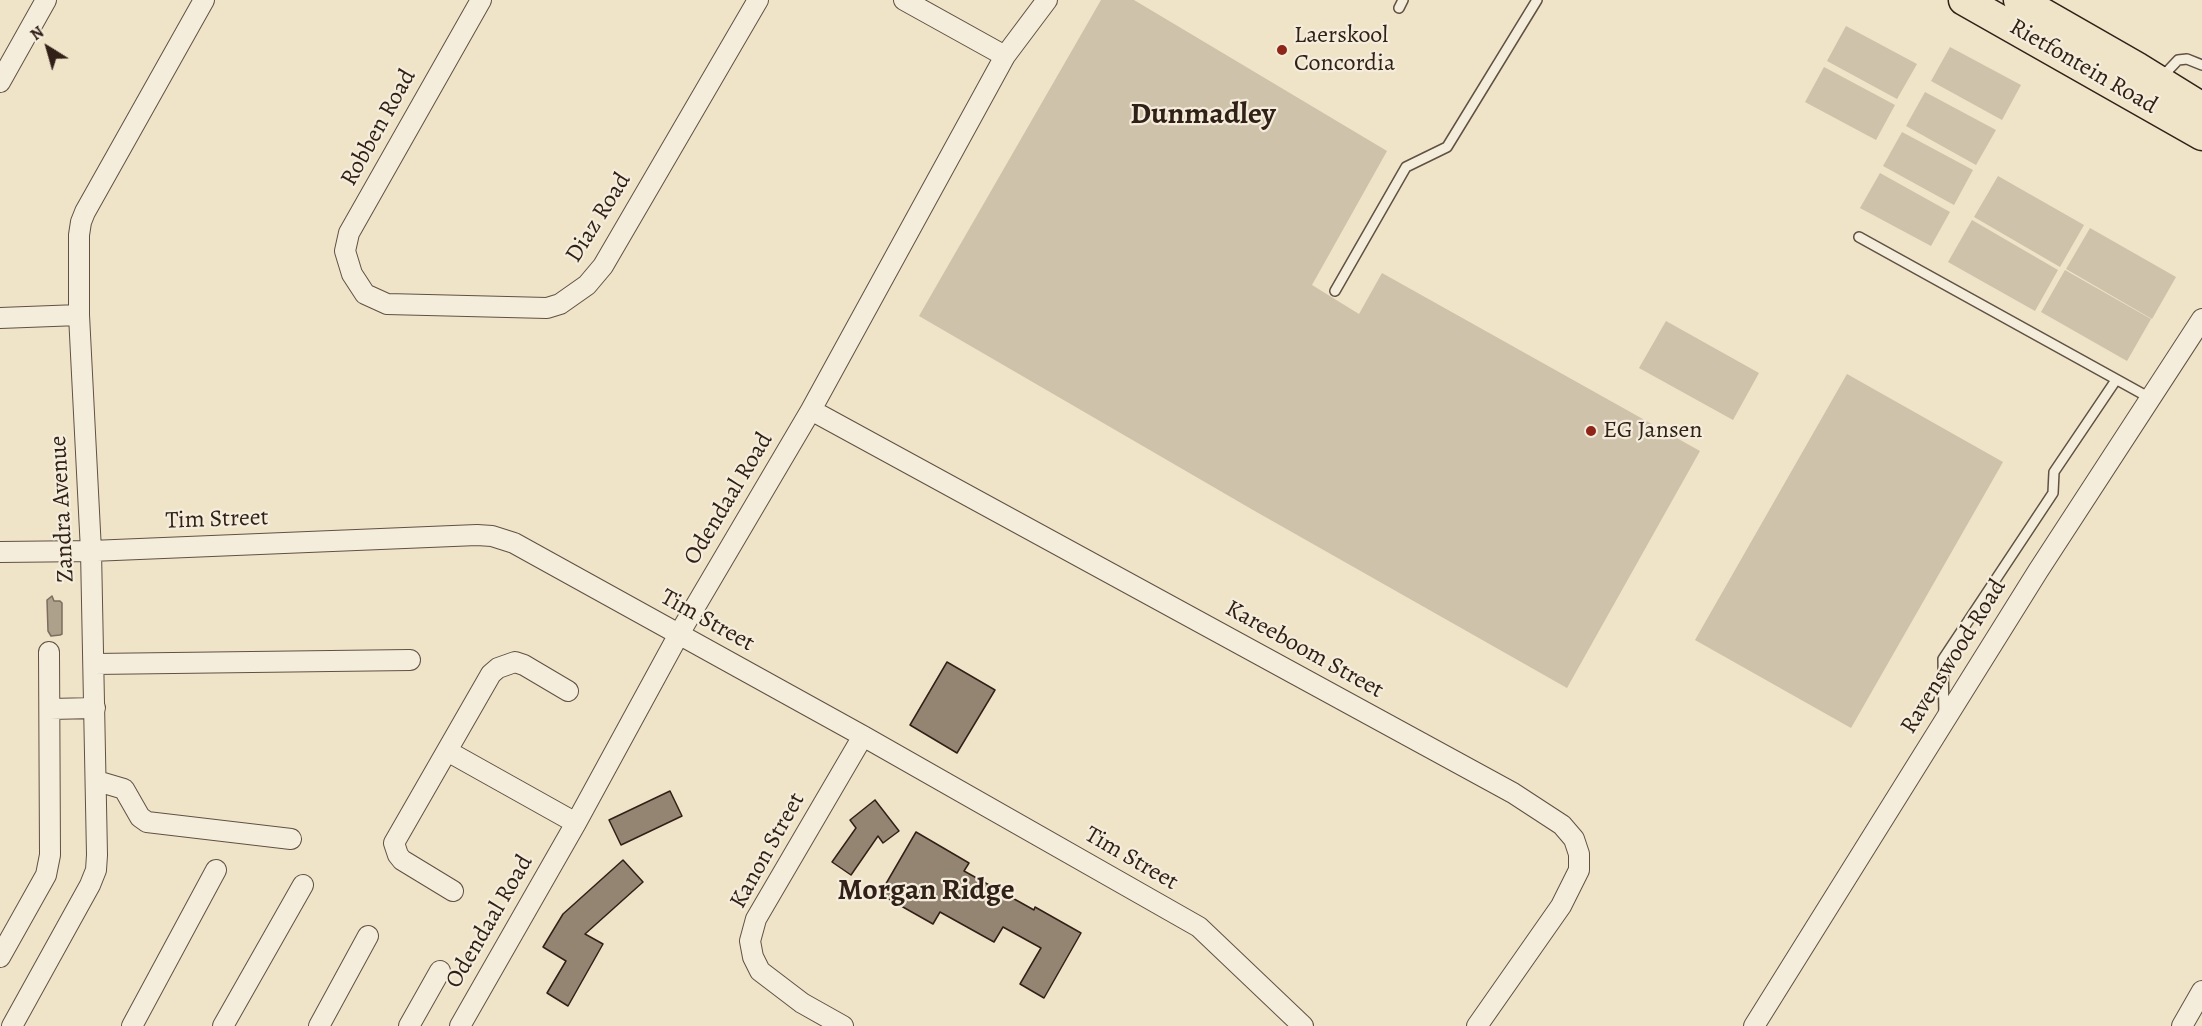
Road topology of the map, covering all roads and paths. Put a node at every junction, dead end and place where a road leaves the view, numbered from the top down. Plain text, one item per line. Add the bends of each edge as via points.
1 (46, 0) edge
2 (204, 0) edge
3 (481, 0) edge
4 (758, 0) edge
5 (904, 0) edge
6 (1047, 0) edge
7 (1536, 0) edge
8 (2019, 0) edge
9 (1969, 1) edge
10 (1005, 56) junction
11 (2202, 65) edge
12 (3, 71) edge
13 (2158, 81) junction
14 (2202, 108) edge
15 (2202, 135) edge
16 (1859, 237) dead end
17 (358, 285) joint
18 (1335, 291) dead end
19 (79, 315) junction
20 (0, 318) edge
21 (2202, 319) edge
22 (2116, 380) junction
23 (2150, 398) junction
24 (811, 410) junction
25 (91, 551) junction
26 (0, 552) edge
27 (679, 634) junction
28 (49, 652) dead end
29 (410, 660) dead end
30 (94, 664) junction
31 (568, 691) dead end
32 (95, 708) junction
33 (50, 709) junction
34 (1944, 721) junction
35 (863, 736) junction
36 (448, 752) junction
37 (97, 781) junction
38 (576, 823) junction
39 (291, 839) dead end
40 (216, 870) dead end
41 (303, 885) dead end
42 (453, 891) dead end
43 (368, 936) dead end
44 (0, 957) edge
45 (440, 970) dead end
46 (2202, 991) edge
47 (12, 1026) edge
48 (132, 1026) edge
49 (223, 1026) edge
50 (319, 1026) edge
51 (409, 1026) edge
52 (460, 1026) edge
53 (843, 1026) edge
54 (1303, 1026) edge
55 (1477, 1026) edge
56 (1754, 1026) edge
57 (2182, 1026) edge

1 - 12 street
2 - 19 street, Zandra Avenue via 85,212 79,235
3 - 17 street, Robben Road via 350,233 345,251
4 - 17 street, Diaz Road via 603,266 574,296 547,308 387,304 365,294
5 - 10 street
6 - 10 street, Odendaal Road
7 - 18 lane via 1448,147 1406,167
8 - 13 main road, Rietfontein Road
9 - 15 main road, Rietfontein Road
10 - 24 street, Odendaal Road
11 - 13 lane via 2178,60
13 - 14 main road, Rietfontein Road
16 - 22 lane
19 - 20 street
19 - 25 street, Zandra Avenue
21 - 23 street, Ravenswood Road
22 - 23 lane
22 - 34 lane via 2054,472 2052,493 1943,659
23 - 34 street, Ravenswood Road
24 - 27 street, Odendaal Road
24 - 55 street, Kareeboom Street via 1513,793 1562,825 1574,839 1579,870 1561,906
25 - 26 street, Tim Street
25 - 27 street, Tim Street via 492,536 514,543
25 - 30 street, Zandra Avenue
27 - 35 street, Tim Street
27 - 38 street, Odendaal Road
28 - 33 street
29 - 30 street
30 - 32 street, Zandra Avenue
31 - 36 street via 515,662 498,668
32 - 33 street
32 - 37 street, Zandra Avenue
33 - 44 street via 50,855 46,875
34 - 56 street, Ravenswood Road
35 - 53 street, Kanon Street via 756,919 750,941 760,971 802,1003
35 - 54 street, Tim Street via 1199,927
36 - 38 street
36 - 42 street via 394,843 402,860
37 - 39 street via 124,789 147,822
37 - 47 street, Zandra Avenue via 96,870
38 - 52 street, Odendaal Road
40 - 48 street
41 - 49 street
43 - 50 street
45 - 51 street
46 - 57 street

